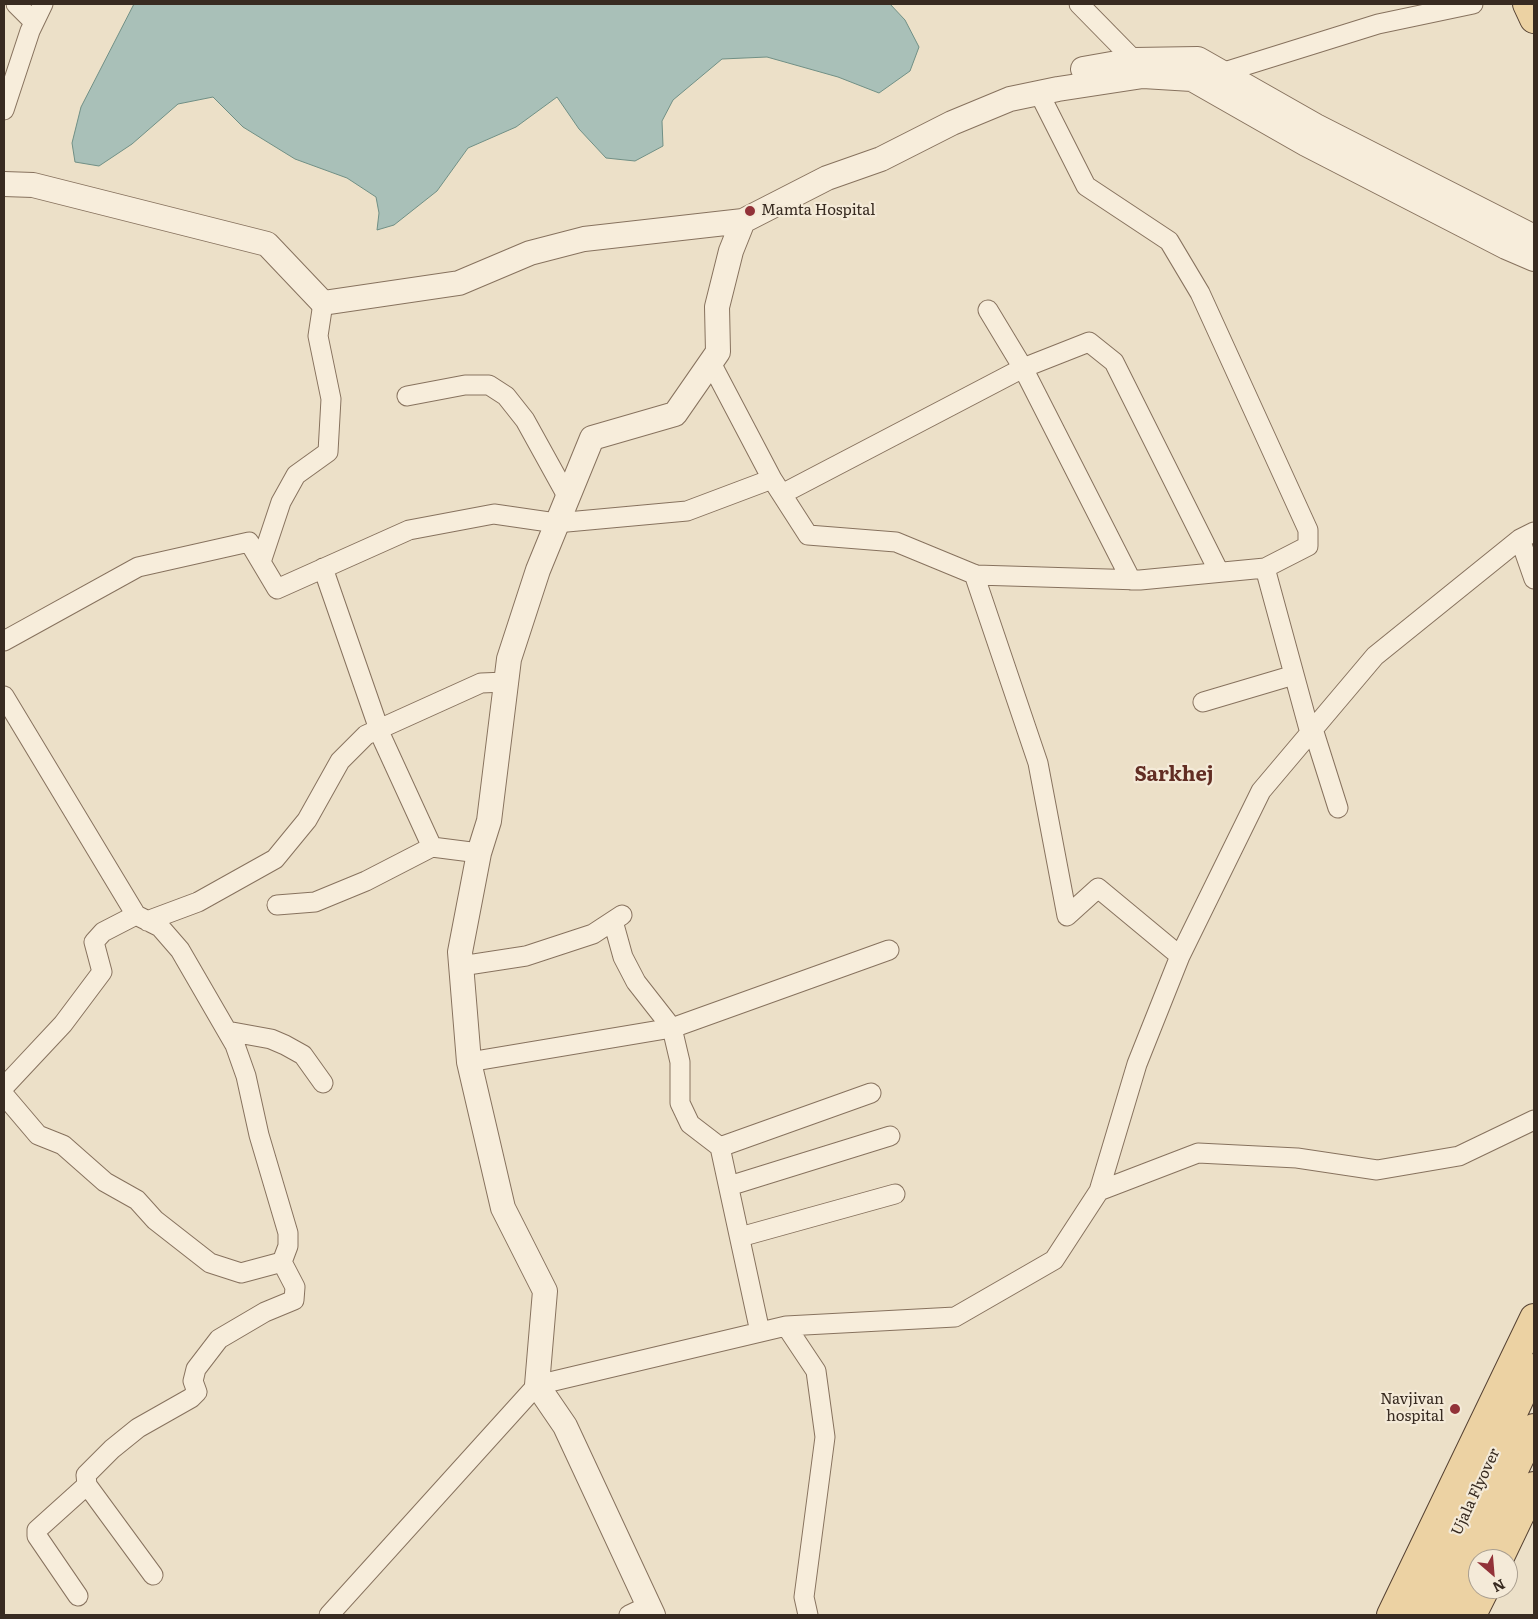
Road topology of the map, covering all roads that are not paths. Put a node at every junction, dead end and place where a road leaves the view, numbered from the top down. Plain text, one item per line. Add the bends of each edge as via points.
1 (16, 4) edge
2 (43, 4) edge
3 (1078, 4) edge
4 (1473, 4) edge
5 (1527, 4) edge
6 (1534, 19) edge
7 (34, 22) junction
8 (1134, 60) junction
9 (1221, 73) junction
10 (9, 79) edge
11 (1039, 93) junction
12 (4, 110) edge
13 (827, 178) junction
14 (4, 184) edge
15 (743, 221) junction
16 (1534, 237) edge
17 (1534, 259) edge
18 (323, 303) junction
19 (988, 310) dead end
20 (711, 363) junction
21 (1023, 368) junction
22 (407, 396) dead end
23 (777, 486) junction
24 (567, 496) junction
25 (556, 523) junction
26 (1527, 535) edge
27 (261, 562) junction
28 (322, 568) junction
29 (1265, 568) junction
30 (1219, 572) junction
31 (974, 574) junction
32 (1131, 580) junction
33 (1534, 580) edge
34 (4, 641) edge
35 (1294, 675) junction
36 (506, 682) junction
37 (4, 696) edge
38 (1203, 702) dead end
39 (379, 728) junction
40 (1312, 731) junction
41 (1338, 808) dead end
42 (432, 847) junction
43 (479, 852) junction
44 (276, 905) dead end
45 (142, 918) junction
46 (889, 950) dead end
47 (1180, 956) junction
48 (461, 966) junction
49 (672, 1028) junction
50 (227, 1031) junction
51 (469, 1062) junction
52 (323, 1083) dead end
53 (4, 1087) edge
54 (871, 1093) dead end
55 (4, 1095) edge
56 (1534, 1120) edge
57 (890, 1136) dead end
58 (720, 1148) junction
59 (729, 1186) junction
60 (1099, 1191) junction
61 (895, 1194) dead end
62 (740, 1237) junction
63 (282, 1262) junction
64 (1534, 1318) edge
65 (786, 1326) junction
66 (760, 1332) junction
67 (1534, 1368) edge
68 (537, 1385) junction
69 (1534, 1428) edge
70 (87, 1485) junction
71 (1534, 1486) edge
72 (1504, 1549) edge
73 (153, 1575) dead end
74 (78, 1596) dead end
75 (1480, 1599) edge
76 (651, 1610) edge
77 (329, 1615) edge
78 (629, 1615) edge
79 (808, 1615) edge
80 (1391, 1615) edge
81 (1419, 1615) edge
82 (1445, 1615) edge
83 (1472, 1615) edge

1 - 7 street
2 - 7 street
3 - 8 street
4 - 9 street via 1378,24
5 - 6 main road
7 - 10 street
8 - 9 street via 1198,59
8 - 13 street via 994,88 945,108 871,146
9 - 16 street via 1316,126
10 - 12 street
11 - 13 street via 1010,100 952,123 881,159
11 - 17 street via 1143,76 1192,79 1306,144
11 - 29 street via 1086,186 1169,241 1200,293 1308,530 1308,546
13 - 15 street
14 - 18 street via 33,185 267,244
15 - 18 street via 584,239 530,253 460,283
15 - 20 street via 731,251 717,307 718,352
18 - 27 street via 318,336 330,399 328,452 296,475 281,502
19 - 21 street
20 - 23 street
20 - 24 street via 675,414 592,438
21 - 23 street
21 - 30 street via 1089,342 1114,362
21 - 32 street
22 - 24 street via 489,385 506,396 526,420
23 - 25 street via 687,511
23 - 31 street via 808,535 896,542
24 - 25 street
25 - 28 street via 494,514 410,530
25 - 36 street via 509,659
26 - 33 street
26 - 40 street via 1375,656
27 - 28 street via 277,589
27 - 34 street via 249,542 138,567
28 - 39 street
29 - 30 street
29 - 35 street
30 - 32 street
31 - 32 street
31 - 47 street via 1038,763 1067,916 1098,888
35 - 38 street
35 - 40 street
36 - 39 street via 481,683
36 - 43 street via 489,821
37 - 45 street
39 - 42 street
39 - 45 street via 366,735 340,762 307,820 275,859 198,902
40 - 41 street
40 - 47 street via 1261,791
42 - 43 street
42 - 44 street via 315,902
43 - 48 street via 460,952
45 - 50 street via 160,927 180,950
45 - 53 street via 103,932 94,942 102,972 63,1024
46 - 49 street
47 - 60 street via 1137,1064
48 - 49 street via 526,956 593,934 618,918 623,957 636,982
48 - 51 street
49 - 51 street
49 - 58 street via 680,1062 680,1103 690,1124
50 - 52 street via 271,1039 285,1045 303,1055
50 - 63 street via 246,1076 259,1135 288,1233 288,1246
51 - 68 street via 503,1208 545,1291
54 - 58 street
55 - 63 street via 38,1135 63,1145 105,1182 137,1200 155,1220 210,1263 241,1273
56 - 60 street via 1459,1156 1377,1170 1296,1158 1198,1153
57 - 59 street
58 - 59 street
59 - 62 street
60 - 65 street via 1054,1260 955,1317
61 - 62 street
62 - 66 street
63 - 70 street via 295,1287 294,1300 265,1312 218,1339 196,1369 193,1381 197,1392 138,1428 112,1449 86,1475
64 - 80 main road
65 - 66 street
65 - 79 street via 816,1371 825,1437 804,1597
66 - 68 street
67 - 81 main road, Ujala Flyover
68 - 76 street via 564,1426
68 - 77 street
69 - 82 main road, Ujala Flyover
70 - 73 street
70 - 74 street via 37,1530 37,1536
71 - 72 main road
75 - 83 main road
76 - 78 street

